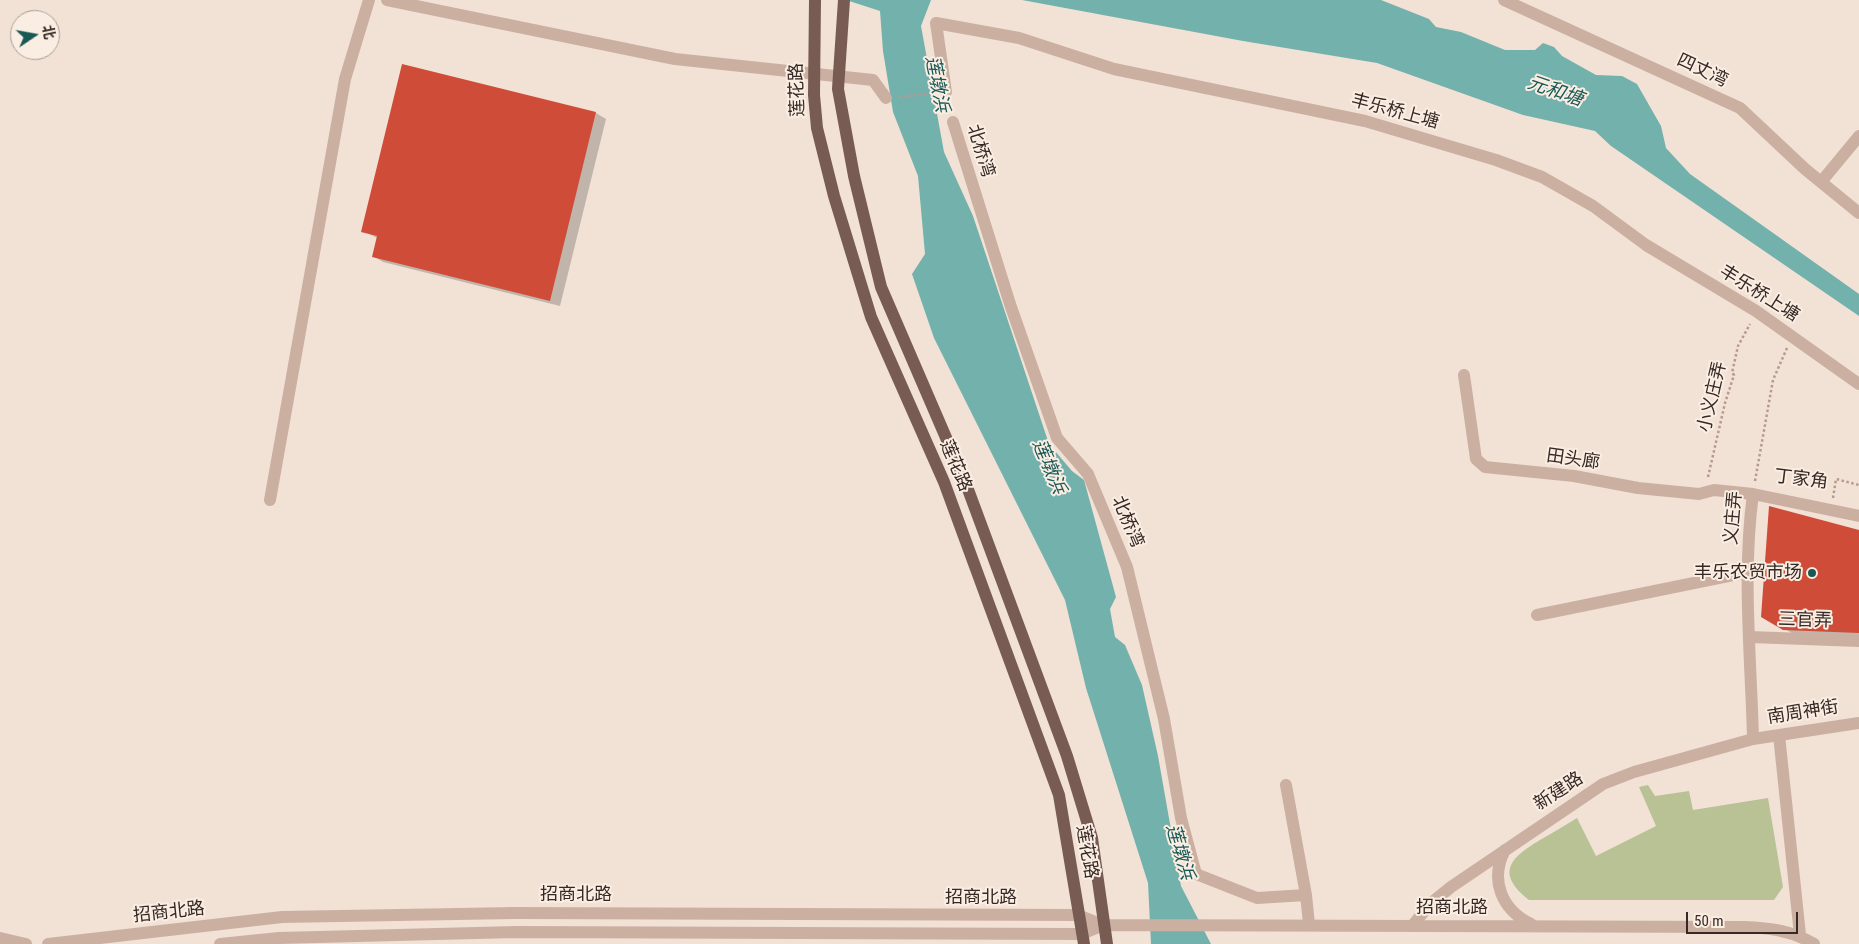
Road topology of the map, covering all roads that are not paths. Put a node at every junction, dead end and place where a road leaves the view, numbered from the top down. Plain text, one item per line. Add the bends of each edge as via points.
1 (369, 0) edge
2 (387, 0) edge
3 (1504, 0) edge
4 (815, 1) edge
5 (844, 3) edge
6 (1519, 3) edge
7 (814, 75) junction
8 (838, 76) junction
9 (946, 92) road end
10 (886, 98) road end
11 (953, 122) dead end
12 (1859, 136) edge
13 (1821, 182) junction
14 (1859, 213) edge
15 (1464, 375) dead end
16 (1859, 384) edge
17 (1752, 494) junction
18 (270, 500) dead end
19 (1859, 516) edge
20 (1748, 572) junction
21 (1537, 616) dead end
22 (1750, 637) junction
23 (1859, 641) edge
24 (1859, 722) edge
25 (1780, 734) junction
26 (1753, 739) junction
27 (1286, 785) dead end
28 (1506, 848) junction
29 (1306, 895) junction
30 (1078, 916) junction
31 (282, 917) junction
32 (1309, 924) junction
33 (1103, 925) junction
34 (1413, 925) junction
35 (1534, 925) junction
36 (1800, 935) junction
37 (0, 938) edge
38 (1083, 939) edge
39 (286, 941) edge
40 (26, 944) edge
41 (48, 944) edge
42 (220, 944) edge
43 (1107, 944) edge
44 (1814, 944) edge

1 - 18 street via 345,79
2 - 7 street via 675,59
3 - 6 street, 四丈湾
4 - 7 main road, 莲花路
5 - 8 main road, 莲花路
6 - 13 street, 四丈湾 via 1740,108
7 - 8 street
7 - 30 main road, 莲花路 via 817,128 871,317 944,482 1041,743 1058,795
8 - 10 street via 872,80
8 - 33 main road, 莲花路 via 854,176 880,287 966,484 1067,756 1092,838
9 - 16 street, 丰乐桥上塘 via 936,23 1019,38 1114,69 1365,121 1479,154 1542,177 1592,206 1646,245 1756,311
11 - 29 street, 北桥湾 via 1010,304 1057,438 1088,474 1127,567 1162,710 1181,818 1196,874 1257,898
12 - 13 street
13 - 14 street, 四丈湾
15 - 17 street, 田头廊 via 1476,459 1486,467 1574,476 1638,488 1698,494 1714,490
17 - 19 street, 田头廊
17 - 20 street, 义庄弄
20 - 21 street
20 - 22 street, 义庄弄
22 - 23 street, 三官弄
22 - 26 street, 义庄弄
24 - 25 street, 南周神街
25 - 26 street, 南周神街
25 - 36 street
26 - 28 street, 新建路 via 1634,772 1603,784
27 - 29 street
28 - 34 street, 新建路 via 1430,904
28 - 35 street via 1497,876 1502,896 1518,918
29 - 32 street
30 - 31 street, 招商北路 via 516,913
30 - 33 street, 招商北路
30 - 38 main road, 莲花路
31 - 39 street
31 - 41 street, 招商北路
32 - 33 street, 招商北路
32 - 34 street, 招商北路
33 - 38 street, 招商北路
33 - 43 main road, 莲花路
34 - 35 street, 招商北路
35 - 36 street, 招商北路 via 1744,927 1776,929
36 - 44 street, 招商北路
37 - 40 street
38 - 39 street, 招商北路 via 516,932
39 - 42 street, 招商北路

